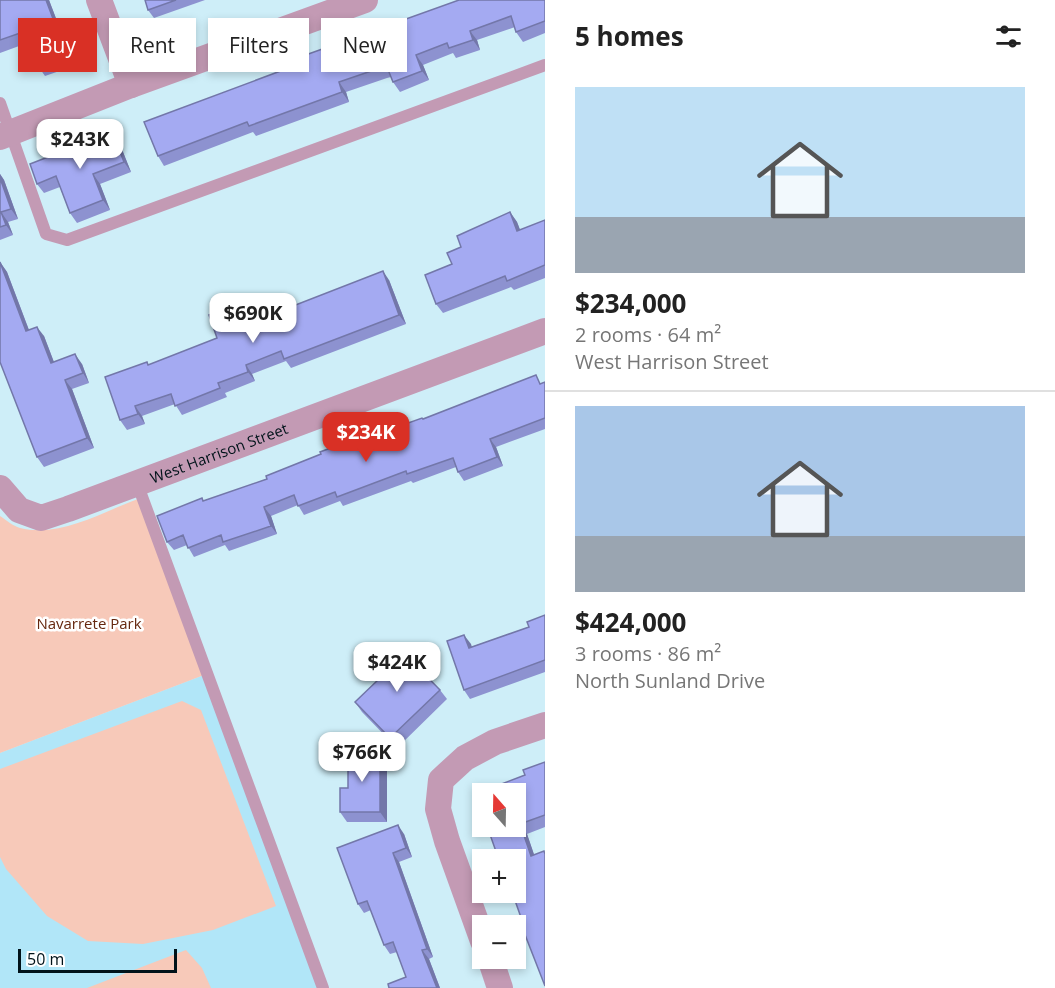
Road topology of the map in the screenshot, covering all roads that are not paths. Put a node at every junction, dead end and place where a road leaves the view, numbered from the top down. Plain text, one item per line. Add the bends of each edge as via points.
1 (99, 0) edge
2 (365, 0) edge
3 (545, 65) edge
4 (131, 85) junction
5 (0, 103) edge
6 (5, 134) edge
7 (545, 331) edge
8 (137, 483) junction
9 (0, 488) edge
10 (545, 725) edge
11 (474, 915) edge
12 (494, 969) edge
13 (323, 988) edge
14 (500, 988) edge

1 - 4 street
2 - 4 street
3 - 6 lane via 67,240 46,234
4 - 6 street
5 - 6 lane
7 - 8 street, West Harrison Street
8 - 9 street, West Harrison Street via 41,518 19,510
8 - 13 lane
10 - 11 street via 495,742 465,758 441,780 438,809
12 - 14 street

